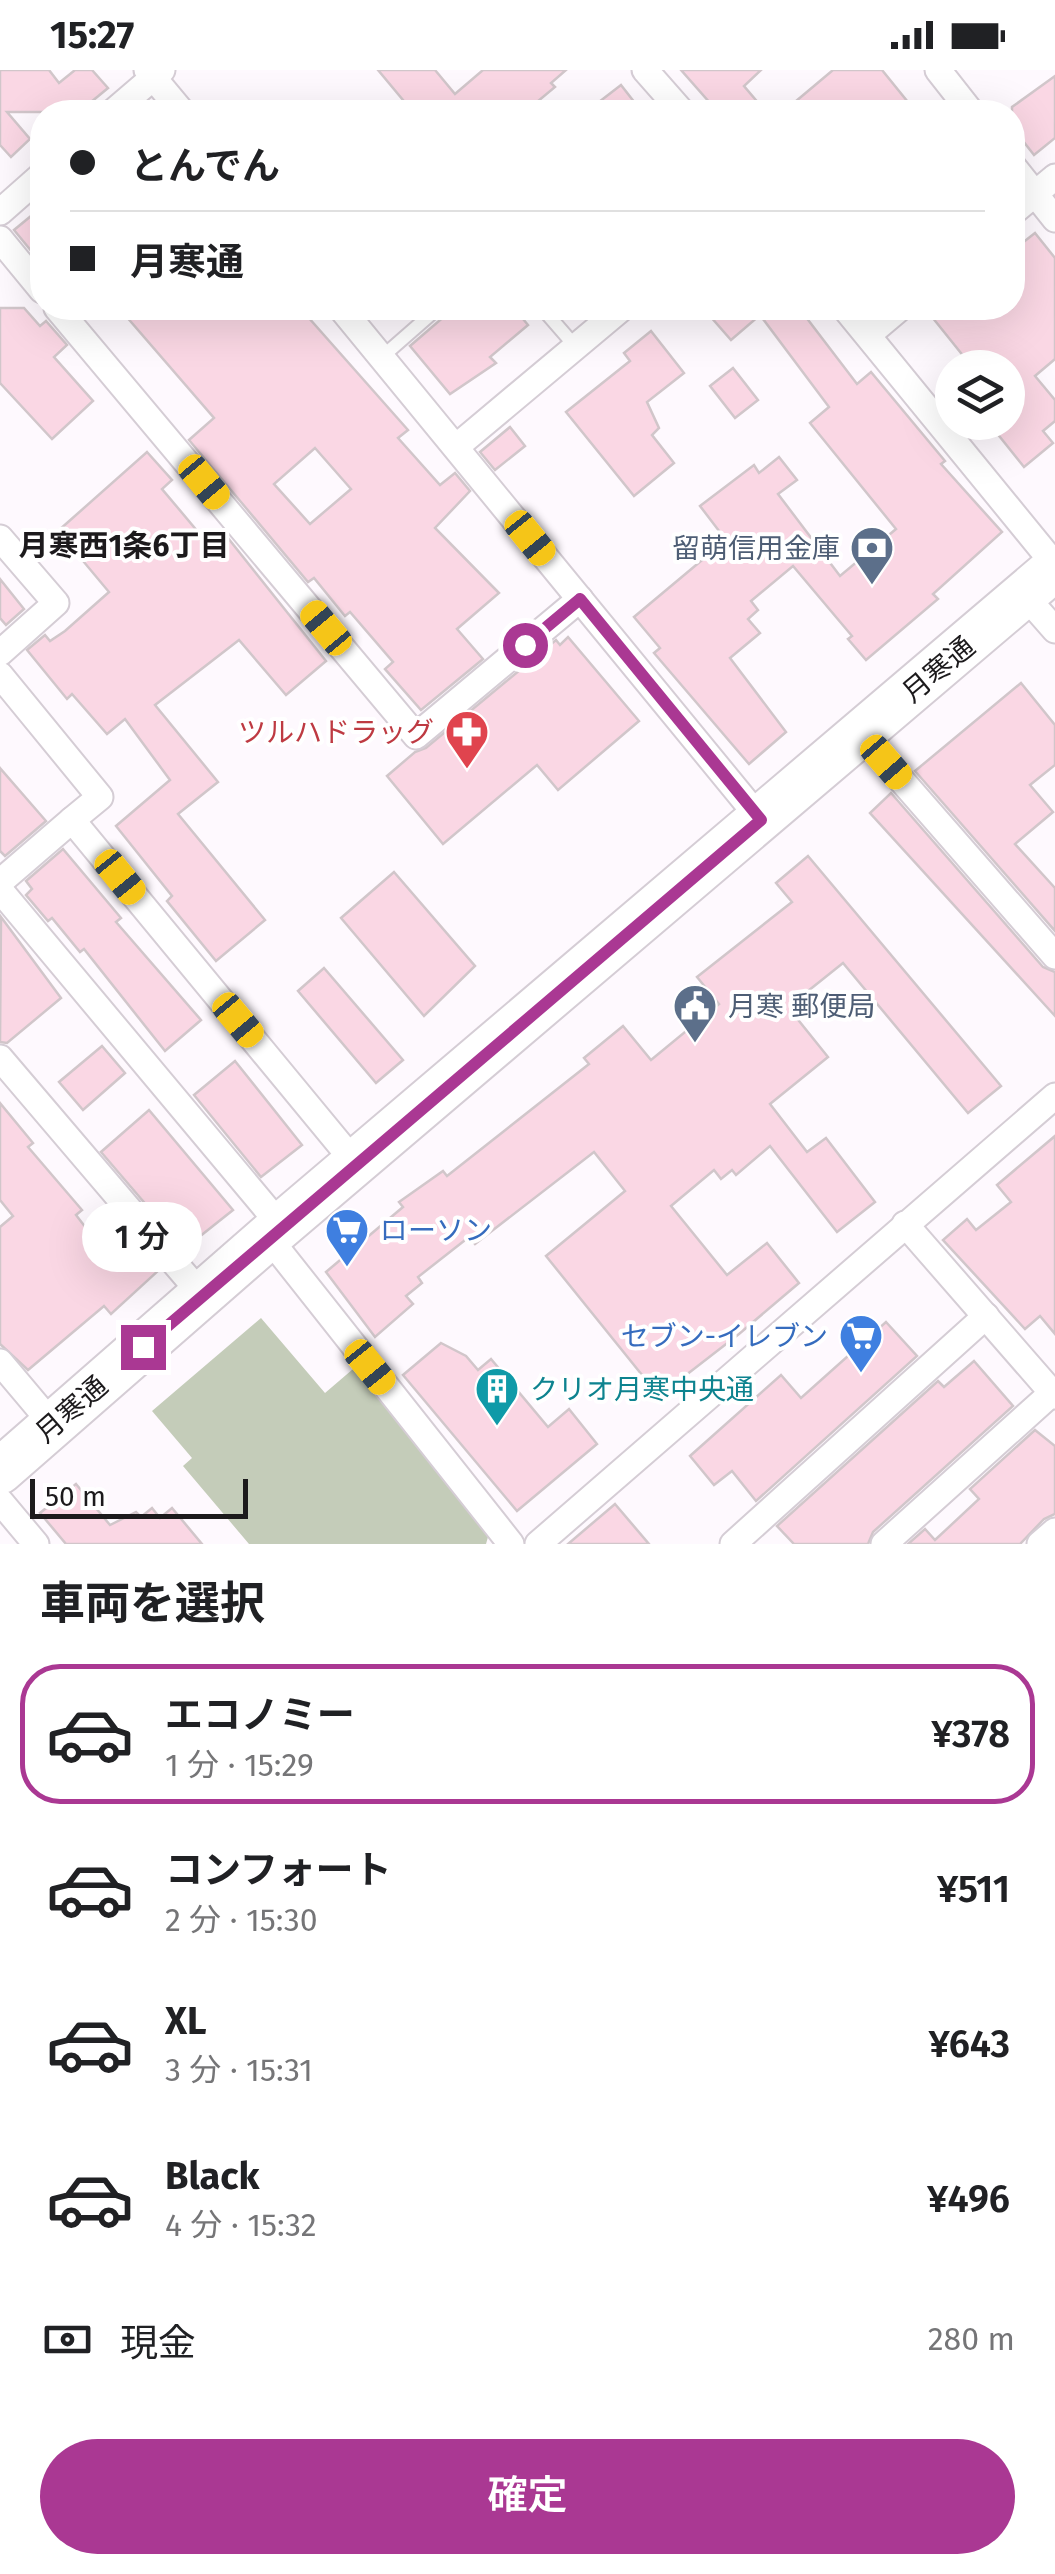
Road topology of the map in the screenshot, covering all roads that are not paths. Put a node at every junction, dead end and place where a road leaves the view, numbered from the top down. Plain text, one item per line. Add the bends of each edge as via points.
1 (645, 70) edge
2 (938, 70) edge
3 (154, 72) edge
4 (125, 100) edge
5 (174, 100) edge
6 (671, 100) edge
7 (962, 100) edge
8 (1055, 177) edge
9 (1025, 181) edge
10 (30, 186) edge
11 (1035, 194) junction
12 (1025, 202) edge
13 (0, 212) edge
14 (1055, 220) edge
15 (0, 239) edge
16 (30, 275) edge
17 (68, 320) edge
18 (351, 320) edge
19 (425, 320) edge
20 (552, 320) edge
21 (607, 320) edge
22 (855, 320) edge
23 (886, 320) edge
24 (868, 335) junction
25 (575, 346) junction
26 (382, 358) junction
27 (456, 448) junction
28 (0, 538) edge
29 (1045, 577) edge
30 (580, 599) junction
31 (1055, 630) edge
32 (0, 653) edge
33 (0, 675) edge
34 (862, 734) junction
35 (72, 820) junction
36 (761, 820) junction
37 (0, 882) edge
38 (0, 890) edge
39 (1055, 956) edge
40 (0, 1058) edge
41 (1055, 1096) edge
42 (356, 1164) junction
43 (905, 1224) junction
44 (274, 1232) junction
45 (202, 1295) junction
46 (986, 1316) junction
47 (0, 1362) edge
48 (1054, 1394) edge
49 (54, 1425) junction
50 (0, 1472) edge
51 (0, 1501) edge
52 (1055, 1531) edge
53 (36, 1544) edge
54 (510, 1544) edge
55 (538, 1544) edge
56 (733, 1544) edge
57 (884, 1544) edge
58 (1040, 1544) edge

1 - 6 street
2 - 7 street
3 - 4 street
3 - 5 street
8 - 11 street
9 - 11 street
10 - 13 street
11 - 12 street
11 - 14 street
15 - 16 street
17 - 30 street via 416,736
18 - 26 street
19 - 26 lane
20 - 25 lane
21 - 25 street
22 - 24 street
23 - 24 street
24 - 29 street
25 - 27 street
26 - 27 street
27 - 30 street
28 - 32 street via 56,602
29 - 31 street
29 - 34 highway, 月寒通
30 - 36 street
33 - 35 street via 100,797
34 - 36 highway, 月寒通
34 - 39 street
35 - 37 street
35 - 42 street
36 - 42 highway, 月寒通
38 - 44 street
40 - 45 street
41 - 43 street
42 - 44 highway, 月寒通
43 - 46 street
43 - 55 street
44 - 45 highway, 月寒通
44 - 54 street
45 - 49 highway, 月寒通
46 - 48 street
46 - 56 street
47 - 49 street
48 - 57 street
49 - 50 highway, 月寒通
51 - 53 street
52 - 58 street

